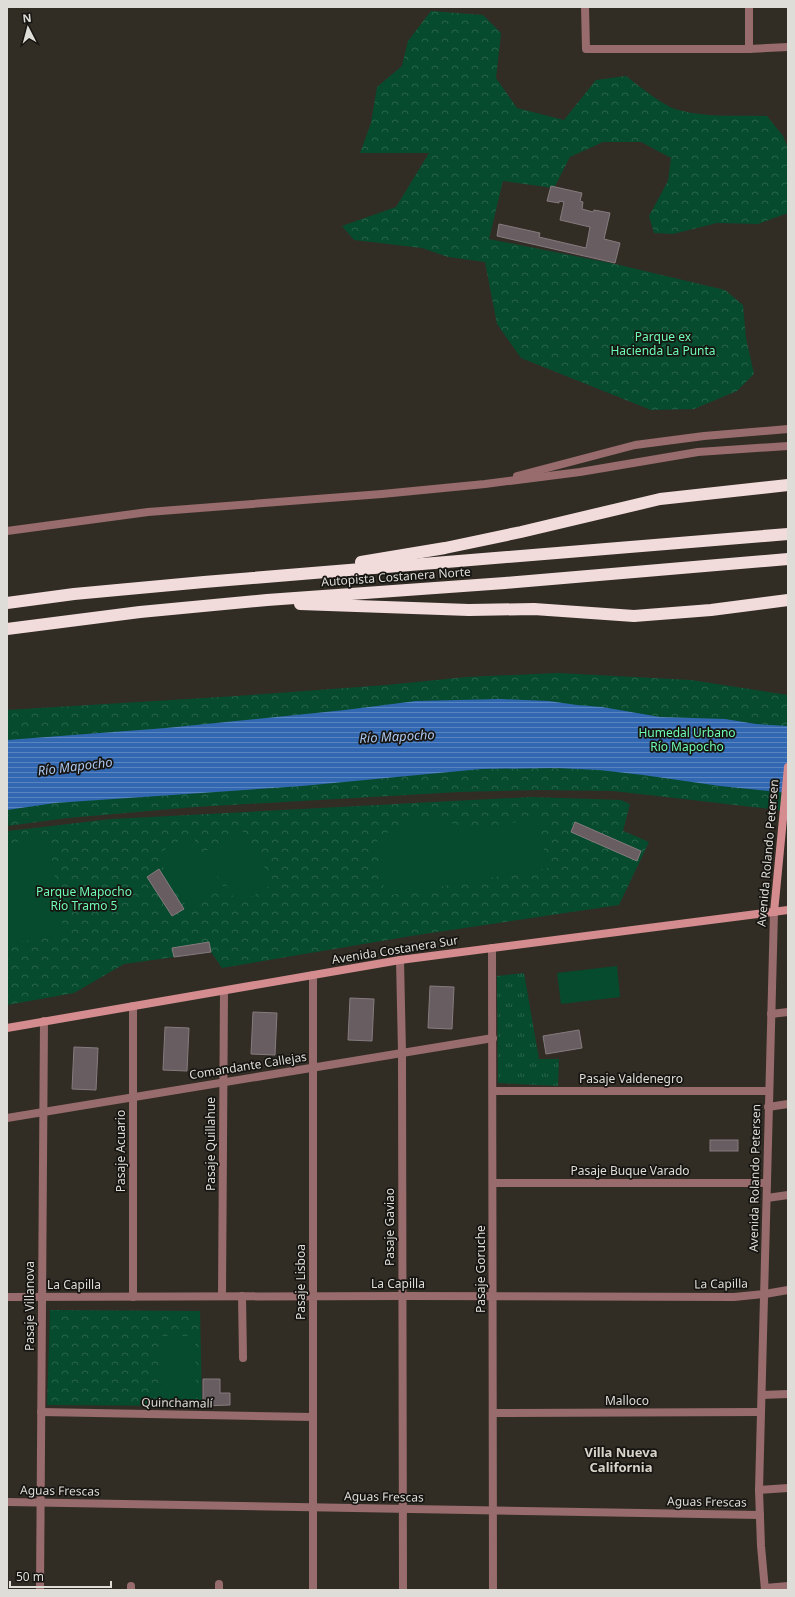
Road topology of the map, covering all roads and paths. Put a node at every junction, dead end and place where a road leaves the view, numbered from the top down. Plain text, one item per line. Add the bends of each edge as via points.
1 (586, 7) edge
2 (749, 7) edge
3 (788, 47) edge
4 (749, 49) junction
5 (788, 429) edge
6 (788, 446) edge
7 (485, 484) junction
8 (788, 486) edge
9 (7, 531) edge
10 (788, 534) edge
11 (788, 559) edge
12 (282, 576) junction
13 (267, 600) junction
14 (788, 600) edge
15 (7, 603) edge
16 (7, 629) edge
17 (788, 767) edge
18 (788, 910) edge
19 (774, 912) junction
20 (492, 948) junction
21 (400, 960) junction
22 (313, 975) junction
23 (224, 991) junction
24 (133, 1006) junction
25 (788, 1012) edge
26 (771, 1014) junction
27 (44, 1021) junction
28 (7, 1028) edge
29 (492, 1038) junction
30 (402, 1052) junction
31 (314, 1067) junction
32 (224, 1083) junction
33 (493, 1091) junction
34 (769, 1091) junction
35 (133, 1097) junction
36 (788, 1104) edge
37 (768, 1107) junction
38 (44, 1112) junction
39 (7, 1118) edge
40 (493, 1183) junction
41 (767, 1183) junction
42 (788, 1195) edge
43 (766, 1198) junction
44 (788, 1290) edge
45 (765, 1294) junction
46 (222, 1296) junction
47 (242, 1296) junction
48 (313, 1296) junction
49 (402, 1296) junction
50 (493, 1296) junction
51 (7, 1297) edge
52 (42, 1297) junction
53 (133, 1297) junction
54 (243, 1358) dead end
55 (788, 1394) edge
56 (762, 1395) junction
57 (41, 1412) junction
58 (761, 1412) junction
59 (493, 1413) junction
60 (313, 1417) junction
61 (788, 1488) edge
62 (759, 1490) junction
63 (7, 1502) edge
64 (41, 1503) junction
65 (313, 1508) junction
66 (403, 1509) junction
67 (493, 1511) junction
68 (760, 1515) junction
69 (788, 1586) edge
70 (765, 1589) edge
71 (40, 1590) edge
72 (312, 1590) edge
73 (403, 1590) edge
74 (493, 1590) edge

1 - 4 street via 586,49
2 - 4 street
3 - 4 street
5 - 7 street via 635,445
6 - 7 street via 698,452 580,472
7 - 9 street via 148,512
8 - 12 highway via 660,499 473,542
10 - 12 highway, Autopista Costanera Norte
11 - 13 highway, Autopista Costanera Norte via 512,583
12 - 15 highway, Autopista Costanera Norte via 124,589
13 - 14 highway via 313,605 469,610 534,609 634,616
13 - 16 highway, Autopista Costanera Norte via 140,612
17 - 19 main road, Avenida Rolando Petersen
18 - 19 main road, Avenida Costanera Sur
19 - 20 main road, Avenida Costanera Sur
19 - 26 street, Avenida Rolando Petersen
20 - 21 main road, Avenida Costanera Sur
20 - 29 street, Pasaje Goruche
21 - 22 main road, Avenida Costanera Sur
21 - 30 street, Pasaje Gaviao
22 - 23 main road, Avenida Costanera Sur
22 - 31 street, Pasaje Lisboa
23 - 24 main road, Avenida Costanera Sur
23 - 32 street, Pasaje Quillahue
24 - 27 main road, Avenida Costanera Sur
24 - 35 street, Pasaje Acuario
25 - 26 street
26 - 34 street, Avenida Rolando Petersen
27 - 28 main road, Avenida Costanera Sur
27 - 38 street, Pasaje Villanova
29 - 30 street, Comandante Callejas
29 - 33 street, Pasaje Goruche
30 - 31 street, Comandante Callejas
30 - 49 street, Pasaje Gaviao
31 - 32 street, Comandante Callejas
31 - 48 street, Pasaje Lisboa
32 - 35 street, Comandante Callejas
32 - 46 street, Pasaje Quillahue
33 - 34 street, Pasaje Valdenegro
33 - 40 street, Pasaje Goruche
34 - 37 street, Avenida Rolando Petersen
35 - 38 street, Comandante Callejas
35 - 53 street, Pasaje Acuario
36 - 37 street
37 - 41 street, Avenida Rolando Petersen
38 - 39 street, Comandante Callejas
38 - 52 street, Pasaje Villanova
40 - 41 street, Pasaje Buque Varado
40 - 50 street, Pasaje Goruche
41 - 43 street, Avenida Rolando Petersen
42 - 43 street
43 - 45 street, Avenida Rolando Petersen
44 - 45 street, La Capilla
45 - 50 street, La Capilla via 734,1297
45 - 56 street, Avenida Rolando Petersen
46 - 47 street, La Capilla
46 - 53 street, La Capilla
47 - 48 street, La Capilla
47 - 54 street
48 - 49 street, La Capilla
48 - 60 street, Pasaje Lisboa
49 - 50 street, La Capilla
49 - 66 street, Pasaje Gaviao
50 - 59 street, Pasaje Goruche
51 - 52 street, La Capilla
52 - 53 street, La Capilla
52 - 57 street, Pasaje Villanova
55 - 56 street
56 - 58 street, Avenida Rolando Petersen
57 - 60 street, Quinchamalí
57 - 64 street, Pasaje Villanova
58 - 59 street, Malloco
58 - 62 street, Avenida Rolando Petersen
59 - 67 street, Pasaje Goruche
60 - 65 street, Pasaje Lisboa
61 - 62 street, Aguas Frescas
62 - 68 street, Avenida Rolando Petersen
63 - 64 street, Aguas Frescas
64 - 65 street, Aguas Frescas
64 - 71 street, Pasaje Villanova
65 - 66 street, Aguas Frescas
65 - 72 street, Pasaje Lisboa
66 - 67 street, Aguas Frescas
66 - 73 street, Pasaje Gaviao
67 - 68 street, Aguas Frescas
67 - 74 street, Pasaje Goruche
68 - 70 street, Avenida Rolando Petersen
69 - 70 street

